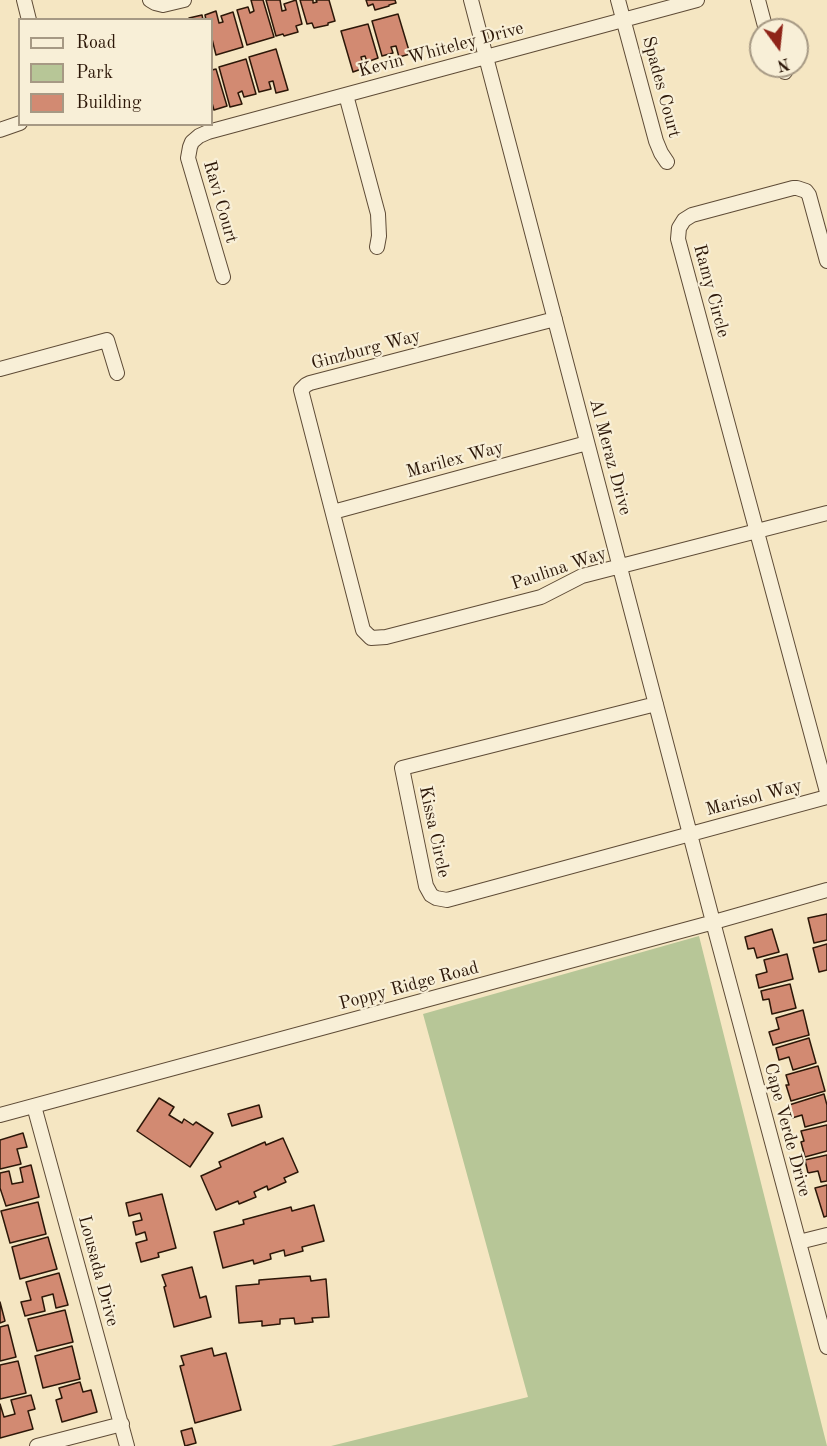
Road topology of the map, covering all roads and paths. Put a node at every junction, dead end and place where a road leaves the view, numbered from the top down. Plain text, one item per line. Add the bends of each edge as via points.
1 (24, 0) edge
2 (150, 0) edge
3 (184, 0) edge
4 (471, 0) edge
5 (618, 0) edge
6 (697, 0) edge
7 (758, 0) edge
8 (29, 18) edge
9 (763, 18) edge
10 (624, 20) junction
11 (486, 57) junction
12 (346, 95) junction
13 (18, 124) edge
14 (0, 130) edge
15 (195, 138) joint
16 (667, 162) dead end
17 (377, 246) dead end
18 (827, 261) edge
19 (223, 276) dead end
20 (555, 319) junction
21 (0, 369) edge
22 (117, 373) dead end
23 (587, 442) junction
24 (333, 512) junction
25 (827, 513) edge
26 (757, 531) junction
27 (620, 567) junction
28 (371, 638) joint
29 (656, 704) junction
30 (827, 792) edge
31 (827, 797) edge
32 (690, 834) junction
33 (827, 890) edge
34 (714, 922) junction
35 (34, 1106) junction
36 (0, 1115) edge
37 (827, 1235) edge
38 (799, 1242) junction
39 (827, 1347) edge
40 (122, 1424) junction
41 (38, 1446) edge
42 (127, 1446) edge

1 - 8 street
2 - 3 street via 163,5
4 - 11 street, Al Meraz Drive
5 - 10 street, Spades Court
6 - 10 street, Kevin Whiteley Drive
7 - 9 street
10 - 11 street, Kevin Whiteley Drive
10 - 16 street, Spades Court via 656,141
11 - 12 street, Kevin Whiteley Drive
11 - 20 street, Al Meraz Drive
12 - 15 street, Kevin Whiteley Drive
12 - 17 street via 378,214
13 - 14 street
15 - 19 street, Ravi Court via 188,158
18 - 26 street, Ramy Circle via 809,195 797,188 692,215 679,228 678,239
20 - 23 street, Al Meraz Drive
20 - 24 street, Ginzburg Way via 306,385 301,390
21 - 22 street via 107,340
23 - 24 street, Marilex Way
23 - 27 street, Al Meraz Drive
24 - 28 street, Ginzburg Way via 363,630
25 - 26 street, Paulina Way
26 - 27 street, Paulina Way
26 - 30 street
27 - 28 street, Paulina Way via 582,576 542,597
27 - 29 street, Al Meraz Drive
29 - 32 street, Al Meraz Drive
29 - 32 street, Kissa Circle via 402,768 426,886 431,895 447,900
31 - 32 street, Marisol Way
32 - 34 street, Al Meraz Drive
33 - 34 street, Poppy Ridge Road
34 - 35 street, Poppy Ridge Road
34 - 38 street, Cape Verde Drive
35 - 36 street, Poppy Ridge Road
35 - 40 street, Lousada Drive
37 - 38 street
38 - 39 street, Cape Verde Drive
40 - 41 street
40 - 42 street, Lousada Drive

